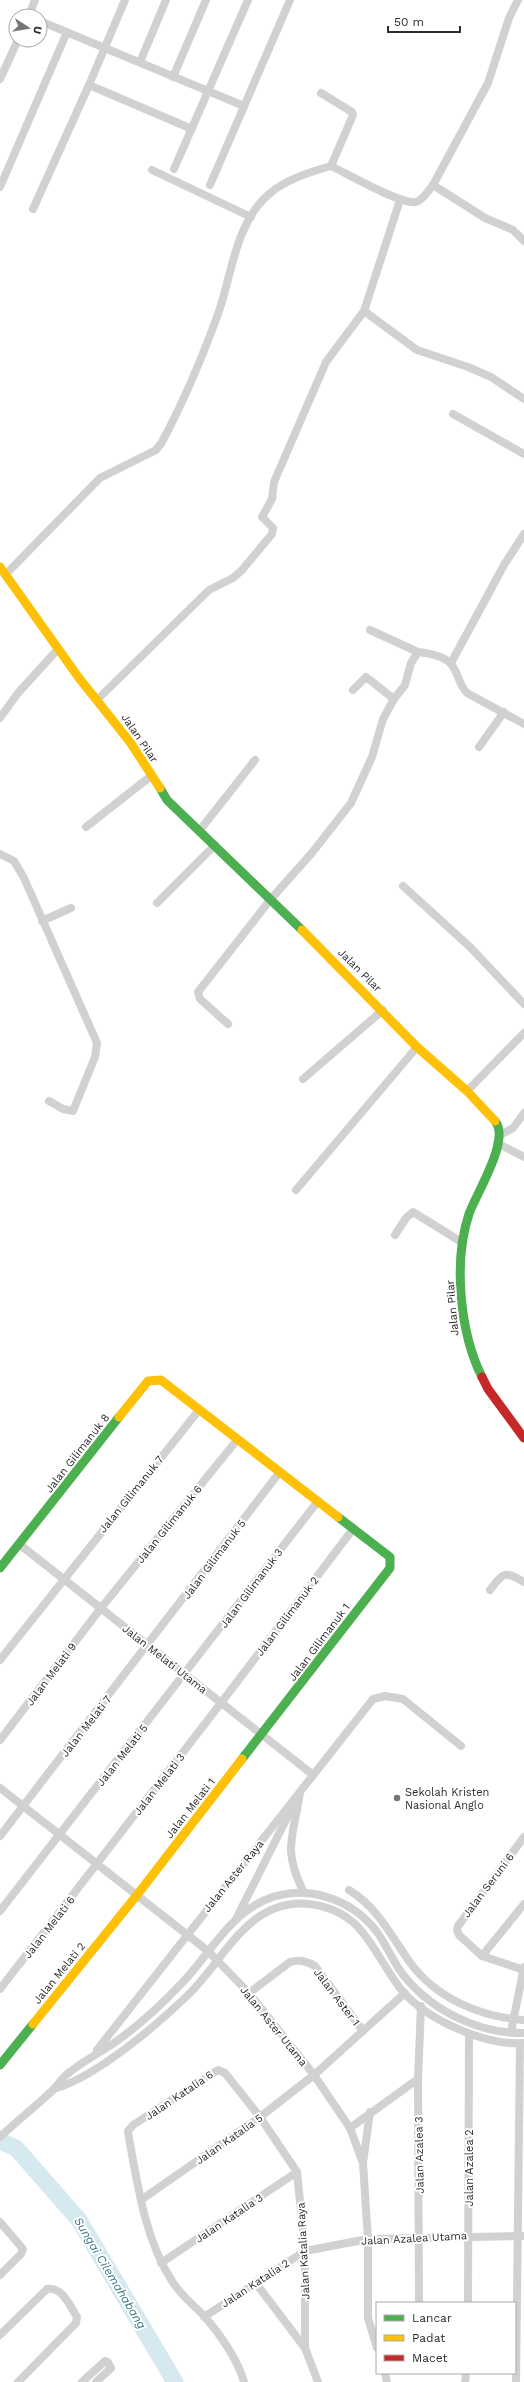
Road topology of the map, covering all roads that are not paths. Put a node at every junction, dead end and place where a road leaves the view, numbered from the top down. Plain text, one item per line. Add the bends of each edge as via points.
1 (125, 0) edge
2 (166, 0) edge
3 (206, 0) edge
4 (248, 0) edge
5 (290, 0) edge
6 (518, 0) edge
7 (48, 24) edge
8 (67, 32) junction
9 (14, 48) edge
10 (105, 48) junction
11 (140, 62) junction
12 (173, 77) junction
13 (0, 79) edge
14 (89, 86) junction
15 (208, 91) junction
16 (321, 93) dead end
17 (244, 106) junction
18 (192, 129) junction
19 (331, 166) junction
20 (174, 169) dead end
21 (152, 170) dead end
22 (210, 185) dead end
23 (433, 185) junction
24 (0, 187) edge
25 (400, 200) junction
26 (33, 209) dead end
27 (250, 217) junction
28 (524, 241) edge
29 (364, 311) junction
30 (524, 399) edge
31 (453, 414) dead end
32 (524, 454) edge
33 (524, 534) edge
34 (3, 570) edge
35 (370, 630) dead end
36 (58, 650) junction
37 (418, 652) junction
38 (451, 663) junction
39 (353, 690) dead end
40 (394, 699) junction
41 (97, 700) junction
42 (504, 712) junction
43 (0, 718) edge
44 (524, 724) edge
45 (479, 747) dead end
46 (255, 760) dead end
47 (151, 776) junction
48 (86, 827) dead end
49 (200, 830) junction
50 (215, 845) junction
51 (0, 854) edge
52 (403, 886) dead end
53 (270, 900) junction
54 (157, 903) dead end
55 (71, 908) dead end
56 (42, 921) junction
57 (524, 1004) edge
58 (383, 1010) junction
59 (228, 1024) dead end
60 (524, 1033) edge
61 (417, 1047) junction
62 (303, 1079) dead end
63 (467, 1091) junction
64 (49, 1101) dead end
65 (524, 1113) edge
66 (498, 1139) junction
67 (524, 1157) edge
68 (296, 1190) dead end
69 (395, 1235) dead end
70 (463, 1243) junction
71 (199, 1410) junction
72 (524, 1438) edge
73 (238, 1440) junction
74 (279, 1473) junction
75 (318, 1501) junction
76 (353, 1529) junction
77 (19, 1544) junction
78 (0, 1568) edge
79 (63, 1579) junction
80 (524, 1582) edge
81 (490, 1590) dead end
82 (101, 1608) junction
83 (148, 1646) junction
84 (0, 1660) edge
85 (185, 1675) junction
86 (221, 1703) junction
87 (262, 1736) junction
88 (0, 1740) edge
89 (461, 1746) dead end
90 (312, 1774) junction
91 (0, 1788) edge
92 (300, 1792) junction
93 (23, 1807) junction
94 (60, 1835) junction
95 (0, 1836) edge
96 (524, 1837) edge
97 (97, 1864) junction
98 (304, 1893) junction
99 (137, 1895) junction
100 (524, 1904) edge
101 (348, 1905) junction
102 (0, 1911) edge
103 (235, 1920) junction
104 (187, 1934) junction
105 (208, 1951) junction
106 (482, 1956) junction
107 (217, 1961) junction
108 (523, 1969) edge
109 (422, 1977) junction
110 (413, 1986) junction
111 (0, 1989) edge
112 (249, 1993) junction
113 (405, 1993) junction
114 (421, 2006) junction
115 (513, 2020) junction
116 (524, 2020) edge
117 (363, 2031) junction
118 (511, 2032) junction
119 (524, 2033) edge
120 (469, 2034) junction
121 (522, 2044) edge
122 (94, 2054) junction
123 (0, 2065) edge
124 (314, 2075) junction
125 (418, 2079) junction
126 (53, 2090) junction
127 (370, 2112) junction
128 (260, 2117) junction
129 (350, 2128) junction
130 (0, 2137) edge
131 (363, 2163) junction
132 (297, 2172) junction
133 (141, 2200) junction
134 (0, 2222) edge
135 (470, 2236) junction
136 (522, 2236) edge
137 (420, 2237) junction
138 (368, 2239) junction
139 (305, 2251) junction
140 (162, 2263) junction
141 (0, 2275) edge
142 (255, 2282) junction
143 (419, 2302) edge
144 (468, 2302) edge
145 (204, 2317) junction
146 (0, 2335) edge
147 (376, 2342) edge
148 (305, 2348) junction
149 (18, 2382) edge
150 (82, 2382) edge
151 (96, 2382) edge
152 (244, 2382) edge
153 (318, 2382) edge
154 (516, 2382) edge

1 - 10 street
2 - 11 street
3 - 12 street
4 - 15 street
5 - 17 street
6 - 23 street via 509,18 488,84
7 - 8 street
8 - 10 street
8 - 24 street
9 - 13 street
10 - 11 street
10 - 14 street
11 - 12 street
12 - 15 street
14 - 18 street
14 - 26 street
15 - 17 street
15 - 18 street
16 - 19 street via 353,115
17 - 22 street
18 - 20 street
19 - 25 street
19 - 27 street via 280,187 268,195
21 - 27 street
23 - 25 street via 417,202
23 - 28 street via 485,218 513,230
25 - 29 street
27 - 34 street via 207,343 162,442 156,450 100,478
29 - 30 street via 417,350 491,377
29 - 41 street via 326,362 289,443 273,486 272,499 262,517 273,528 272,534 242,570 233,578 208,590
31 - 32 street
33 - 38 street via 504,565
34 - 36 street, Jalan Pilar
35 - 37 street
36 - 41 street, Jalan Pilar
36 - 43 street via 18,693
37 - 38 street via 434,655
37 - 40 street via 411,663 405,685
38 - 42 street via 462,688 467,693
39 - 40 street via 366,677
40 - 53 street via 383,719 372,757 351,803
41 - 47 street, Jalan Pilar via 130,742
42 - 44 street
42 - 45 street
46 - 49 street
47 - 48 street
47 - 49 street, Jalan Pilar via 167,800
49 - 50 street, Jalan Pilar
50 - 53 street, Jalan Pilar
50 - 54 street
51 - 56 street via 14,861
52 - 57 street via 470,947
53 - 58 street, Jalan Pilar
53 - 59 street via 198,992 200,999
55 - 56 street
56 - 64 street via 98,1050 73,1111
58 - 61 street, Jalan Pilar
58 - 62 street
60 - 63 street
61 - 63 street, Jalan Pilar
61 - 68 street
63 - 66 street, Jalan Pilar via 498,1125
65 - 66 street via 513,1128
66 - 67 street
66 - 70 street, Jalan Pilar via 486,1178 469,1214
69 - 70 street via 413,1212
70 - 72 street, Jalan Pilar via 461,1286 467,1340 488,1389
71 - 73 street
71 - 77 street, Jalan Gilimanuk 8 via 161,1380 148,1381
71 - 79 street, Jalan Gilimanuk 7
73 - 74 street
73 - 82 street, Jalan Gilimanuk 6
74 - 75 street
74 - 83 street, Jalan Gilimanuk 5
75 - 76 street
75 - 85 street, Jalan Gilimanuk 3
76 - 86 street, Jalan Gilimanuk 2
76 - 87 street, Jalan Gilimanuk 1 via 390,1558 390,1568
77 - 78 street, Jalan Gilimanuk 8
77 - 79 street, Jalan Melati Utama
79 - 82 street, Jalan Melati Utama
79 - 84 street, Jalan Gilimanuk 7
80 - 81 street via 511,1574 506,1574 501,1576
82 - 83 street, Jalan Melati Utama
82 - 88 street, Jalan Melati 9
83 - 85 street, Jalan Melati Utama
83 - 93 street, Jalan Melati 7
85 - 86 street, Jalan Melati Utama
85 - 94 street, Jalan Melati 5
86 - 87 street, Jalan Melati Utama
86 - 97 street, Jalan Melati 3
87 - 90 street, Jalan Melati Utama
87 - 99 street, Jalan Melati 1
89 - 90 street, Jalan Aster Raya via 403,1699 385,1696 373,1699
90 - 92 street, Jalan Aster Raya
91 - 93 street
92 - 98 street via 290,1844 293,1868
92 - 103 street
92 - 104 street, Jalan Aster Raya
93 - 94 street
93 - 95 street, Jalan Melati 7
94 - 97 street
94 - 102 street, Jalan Melati 5
96 - 106 street, Jalan Seruni 6 via 458,1926 459,1935
97 - 99 street
97 - 111 street, Jalan Melati 6
98 - 101 street via 322,1895
98 - 103 street via 267,1899
99 - 104 street
99 - 123 street, Jalan Melati 2
100 - 106 street
101 - 109 street via 352,1892 381,1917
101 - 110 street via 377,1932
103 - 105 street, Jalan Aster Raya
104 - 105 street
104 - 122 street, Jalan Aster Raya
105 - 107 street, Jalan Aster Utama
105 - 122 street, Jalan Aster Raya via 180,1985 114,2042
106 - 108 street
107 - 112 street, Jalan Aster Utama
107 - 113 street via 243,1928 265,1912 284,1905 316,1905 349,1918 366,1936
107 - 126 street via 190,1993 153,2026 73,2084
108 - 115 street
109 - 110 street
109 - 115 street via 468,2008
110 - 118 street via 438,2006 460,2019 496,2031
112 - 117 street, Jalan Aster 1 via 290,1962 309,1962 315,1966
112 - 124 street, Jalan Aster Utama
113 - 114 street
113 - 117 street, Jalan Katalia 5
114 - 120 street
114 - 125 street, Jalan Azalea 3
115 - 116 street
115 - 118 street
117 - 124 street, Jalan Katalia 5
118 - 119 street
120 - 121 street via 493,2041
120 - 135 street, Jalan Azalea 2
121 - 136 street
122 - 126 street, Jalan Aster Raya via 65,2075
124 - 128 street, Jalan Katalia 5
124 - 129 street, Jalan Aster Utama
125 - 127 street
125 - 137 street, Jalan Azalea 3
126 - 130 street
127 - 129 street
127 - 131 street
128 - 132 street, Jalan Katalia Raya
128 - 133 street, Jalan Katalia 5
128 - 133 street, Jalan Katalia 6 via 225,2073 218,2070 133,2125 128,2131
129 - 131 street, Jalan Aster Utama
131 - 138 street
132 - 139 street, Jalan Katalia Raya
132 - 140 street, Jalan Katalia 3
133 - 140 street
134 - 141 street via 23,2249
135 - 136 street, Jalan Azalea Utama
135 - 137 street, Jalan Azalea Utama
135 - 144 street, Jalan Azalea 2
136 - 154 street
137 - 138 street, Jalan Azalea Utama
137 - 143 street, Jalan Azalea 3
138 - 139 street, Jalan Azalea Utama
138 - 147 street via 368,2318
139 - 142 street, Jalan Katalia 2
139 - 148 street, Jalan Katalia Raya
140 - 145 street via 186,2300
142 - 145 street, Jalan Katalia 2
142 - 148 street, Jalan Katalia Raya
145 - 152 street via 222,2340
146 - 149 street via 47,2289 59,2291 77,2317 77,2321
148 - 153 street, Jalan Katalia Raya
150 - 151 street via 105,2361 108,2362 111,2368

